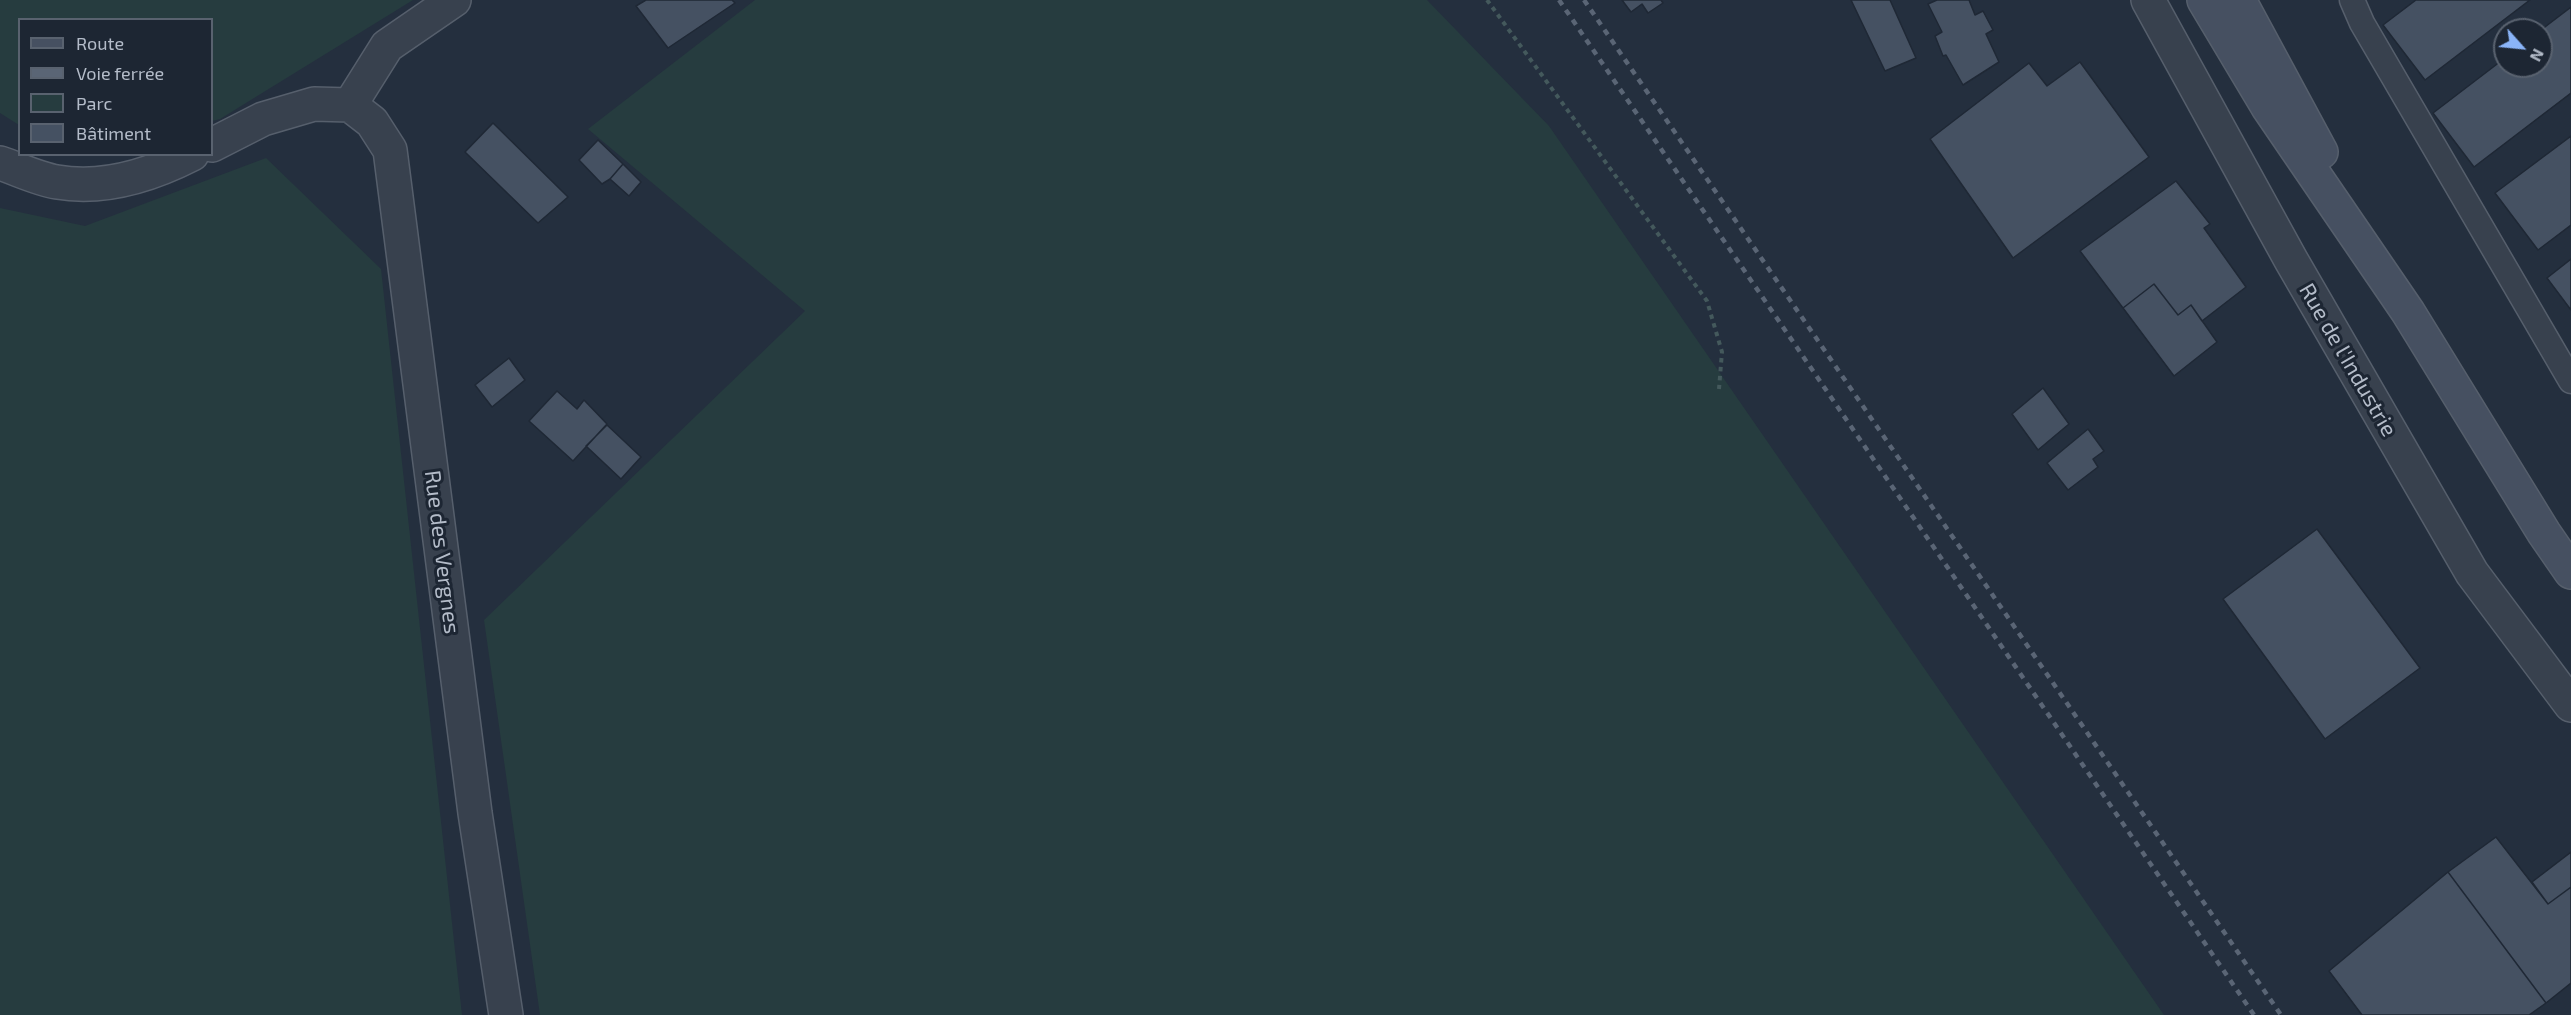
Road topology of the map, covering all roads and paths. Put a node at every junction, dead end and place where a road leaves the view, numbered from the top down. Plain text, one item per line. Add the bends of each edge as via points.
1 (454, 0) edge
2 (1487, 0) edge
3 (2148, 0) edge
4 (2204, 0) edge
5 (2239, 0) edge
6 (2352, 0) edge
7 (350, 105) junction
8 (213, 145) edge
9 (188, 156) edge
10 (0, 163) edge
11 (2408, 312) junction
12 (2571, 381) edge
13 (1719, 389) dead end
14 (2571, 572) edge
15 (2571, 705) edge
16 (506, 1015) edge

1 - 7 street via 387,46
2 - 13 path via 1707,301 1722,352
3 - 15 street, Rue de l'Industrie via 2291,260 2472,573
4 - 11 main road via 2268,106
5 - 11 main road
6 - 12 lane
7 - 8 street via 314,104 273,116
7 - 16 street, Rue des Vergnes via 372,122 390,150 475,813
9 - 10 street via 165,168 110,183 57,182
11 - 14 main road

